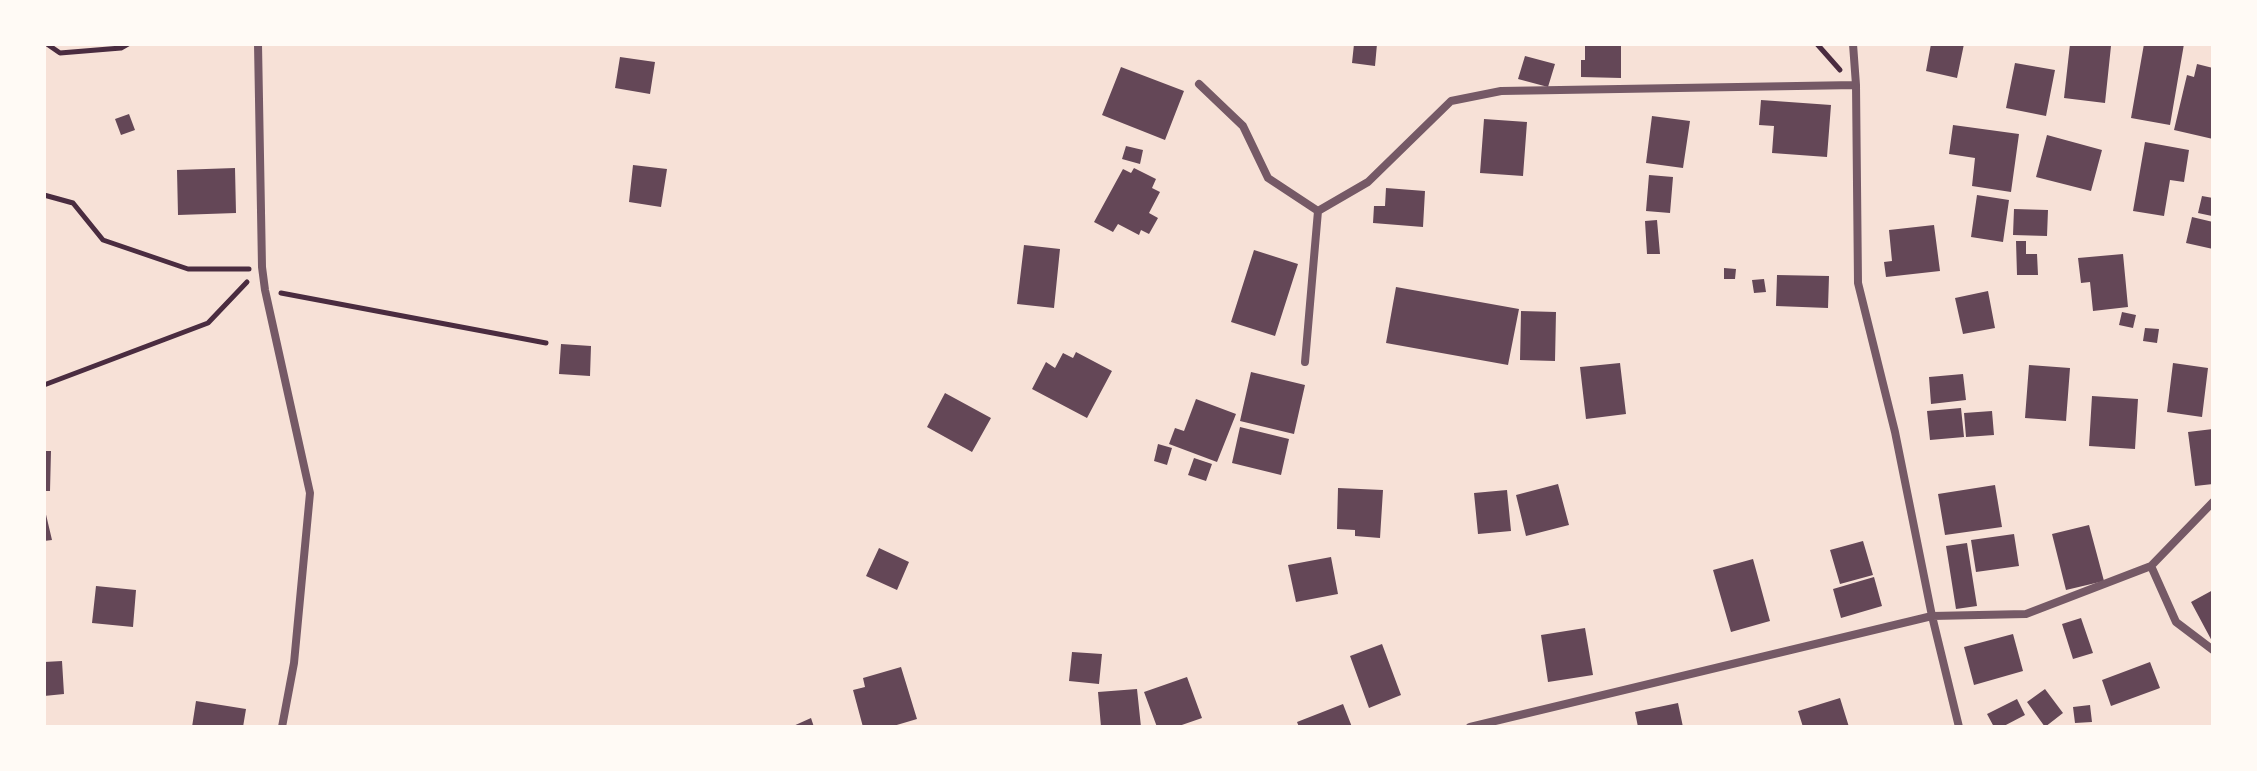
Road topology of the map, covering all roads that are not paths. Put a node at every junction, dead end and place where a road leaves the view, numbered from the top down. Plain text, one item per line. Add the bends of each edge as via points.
1 (258, 44) edge
2 (1853, 44) edge
3 (1199, 84) dead end
4 (1856, 85) junction
5 (1318, 211) junction
6 (1305, 362) dead end
7 (2213, 502) edge
8 (2151, 566) junction
9 (1932, 616) junction
10 (2213, 650) edge
11 (282, 727) edge
12 (1470, 727) edge
13 (1959, 727) edge

1 - 11 street via 262,267 310,493 294,663
2 - 4 street
3 - 5 street via 1243,126 1268,178
4 - 5 street via 1501,91 1451,101 1368,182
4 - 9 street via 1858,283
5 - 6 street
7 - 8 street
8 - 9 street via 2026,614
8 - 10 street via 2176,622
9 - 12 street
9 - 13 street

